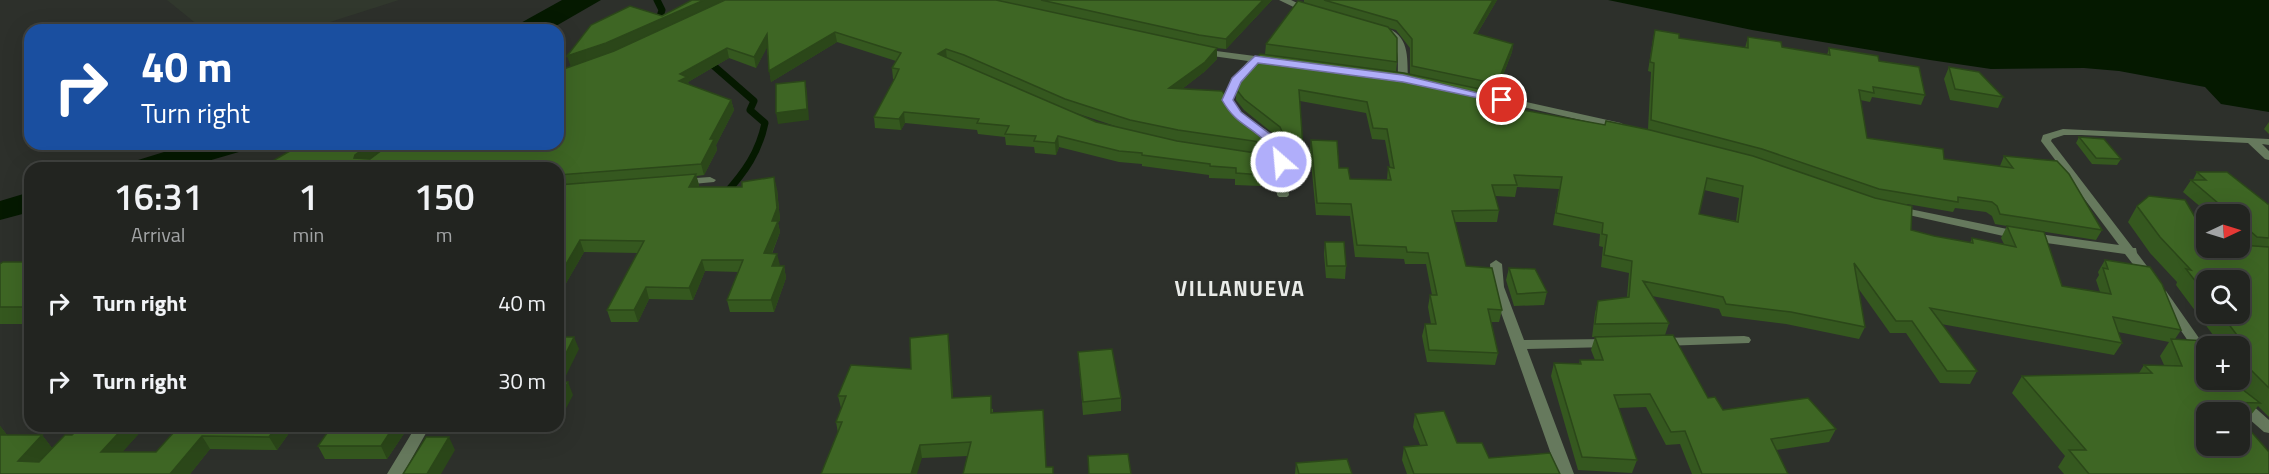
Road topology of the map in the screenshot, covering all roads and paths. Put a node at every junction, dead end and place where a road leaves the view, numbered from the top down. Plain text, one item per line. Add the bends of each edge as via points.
1 (1283, 0) edge
2 (1320, 14) edge
3 (1372, 26) edge
4 (1187, 49) edge
5 (1255, 59) junction
6 (1284, 62) edge
7 (1404, 79) edge
8 (1470, 93) edge
9 (1628, 129) edge
10 (2251, 140) junction
11 (2269, 141) edge
12 (1230, 156) edge
13 (2269, 157) edge
14 (1281, 162) junction
15 (710, 180) dead end
16 (667, 183) edge
17 (1283, 195) dead end
18 (1882, 206) edge
19 (2132, 251) junction
20 (1496, 264) dead end
21 (1744, 340) dead end
22 (1650, 342) edge
23 (1626, 343) edge
24 (2196, 343) edge
25 (1520, 345) junction
26 (2230, 390) edge
27 (2269, 428) edge
28 (420, 432) edge
29 (395, 474) edge
30 (1566, 474) edge

1 - 2 street
3 - 7 street via 1392,33 1401,44
4 - 5 street
5 - 6 street
5 - 14 street via 1236,81 1228,100 1236,114 1274,142
8 - 9 street
10 - 11 street
10 - 13 street
10 - 19 street via 2072,132 2047,137 2046,141
12 - 14 street
14 - 17 street
15 - 16 street
18 - 19 street via 2017,235
19 - 24 street
20 - 25 street via 1498,287
21 - 22 street
23 - 25 street
25 - 30 street
26 - 27 street
28 - 29 street

